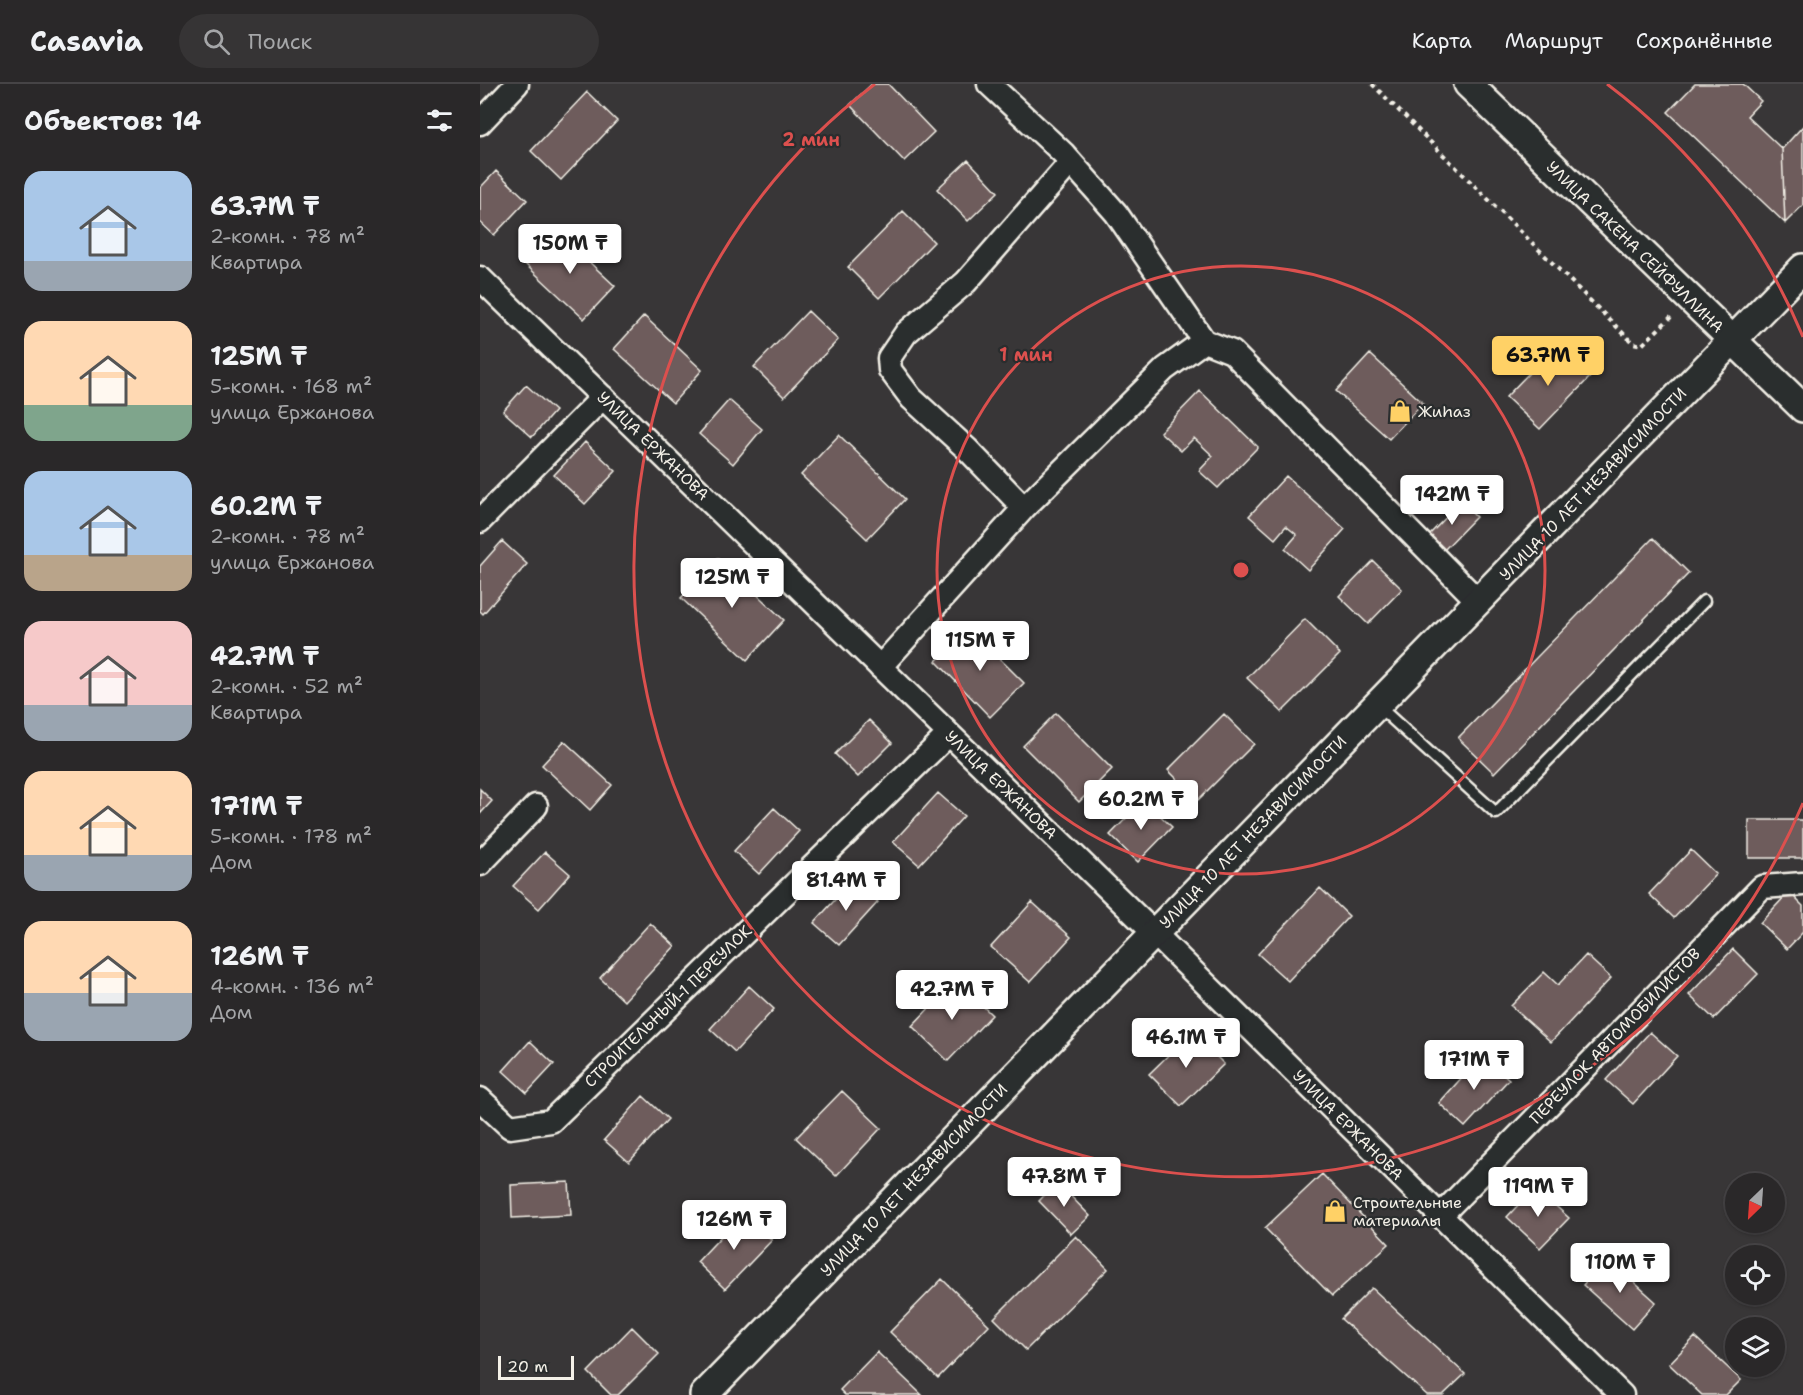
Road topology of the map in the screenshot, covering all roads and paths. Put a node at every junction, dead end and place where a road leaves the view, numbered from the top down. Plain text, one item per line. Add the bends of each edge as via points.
1 (517, 84) edge
2 (989, 84) edge
3 (1372, 84) edge
4 (1468, 84) edge
5 (480, 123) edge
6 (1071, 162) junction
7 (1803, 268) edge
8 (480, 278) edge
9 (1688, 299) junction
10 (1204, 341) junction
11 (1732, 341) junction
12 (603, 397) junction
13 (1803, 408) edge
14 (1024, 508) junction
15 (480, 521) edge
16 (1478, 601) junction
17 (1704, 601) dead end
18 (880, 667) junction
19 (1377, 705) junction
20 (949, 734) junction
21 (536, 806) dead end
22 (480, 864) edge
23 (1803, 884) edge
24 (1154, 933) junction
25 (480, 1099) edge
26 (1440, 1216) junction
27 (704, 1395) edge
28 (1622, 1395) edge

1 - 5 street
2 - 6 street
3 - 9 path via 1634,343 1642,345
4 - 9 street, УЛИЦА САКЕНА СЕЙФУЛЛИНА
6 - 10 street via 1116,213
6 - 14 street via 966,282 906,333 889,358 890,370 911,398 968,448
7 - 11 street, УЛИЦА 10 ЛЕТ НЕЗАВИСИМОСТИ
8 - 12 street, УЛИЦА ЕРЖАНОВА
9 - 11 street, УЛИЦА САКЕНА СЕЙФУЛЛИНА
10 - 14 street via 1165,369
10 - 16 street via 1232,352
11 - 13 street, УЛИЦА САКЕНА СЕЙФУЛЛИНА
11 - 16 street, УЛИЦА 10 ЛЕТ НЕЗАВИСИМОСТИ
12 - 15 street
12 - 18 street, УЛИЦА ЕРЖАНОВА
14 - 18 street
16 - 19 street, УЛИЦА 10 ЛЕТ НЕЗАВИСИМОСТИ
17 - 19 lane via 1496,813
18 - 20 street, УЛИЦА ЕРЖАНОВА
19 - 24 street, УЛИЦА 10 ЛЕТ НЕЗАВИСИМОСТИ
20 - 24 street, УЛИЦА ЕРЖАНОВА
20 - 25 street, СТРОИТЕЛЬНЫЙ-1 ПЕРЕУЛОК via 551,1121 510,1127
21 - 22 street
23 - 26 street, ПЕРЕУЛОК АВТОМОБИЛИСТОВ via 1762,887
24 - 26 street, УЛИЦА ЕРЖАНОВА
24 - 27 street, УЛИЦА 10 ЛЕТ НЕЗАВИСИМОСТИ
26 - 28 street, УЛИЦА ЕРЖАНОВА

